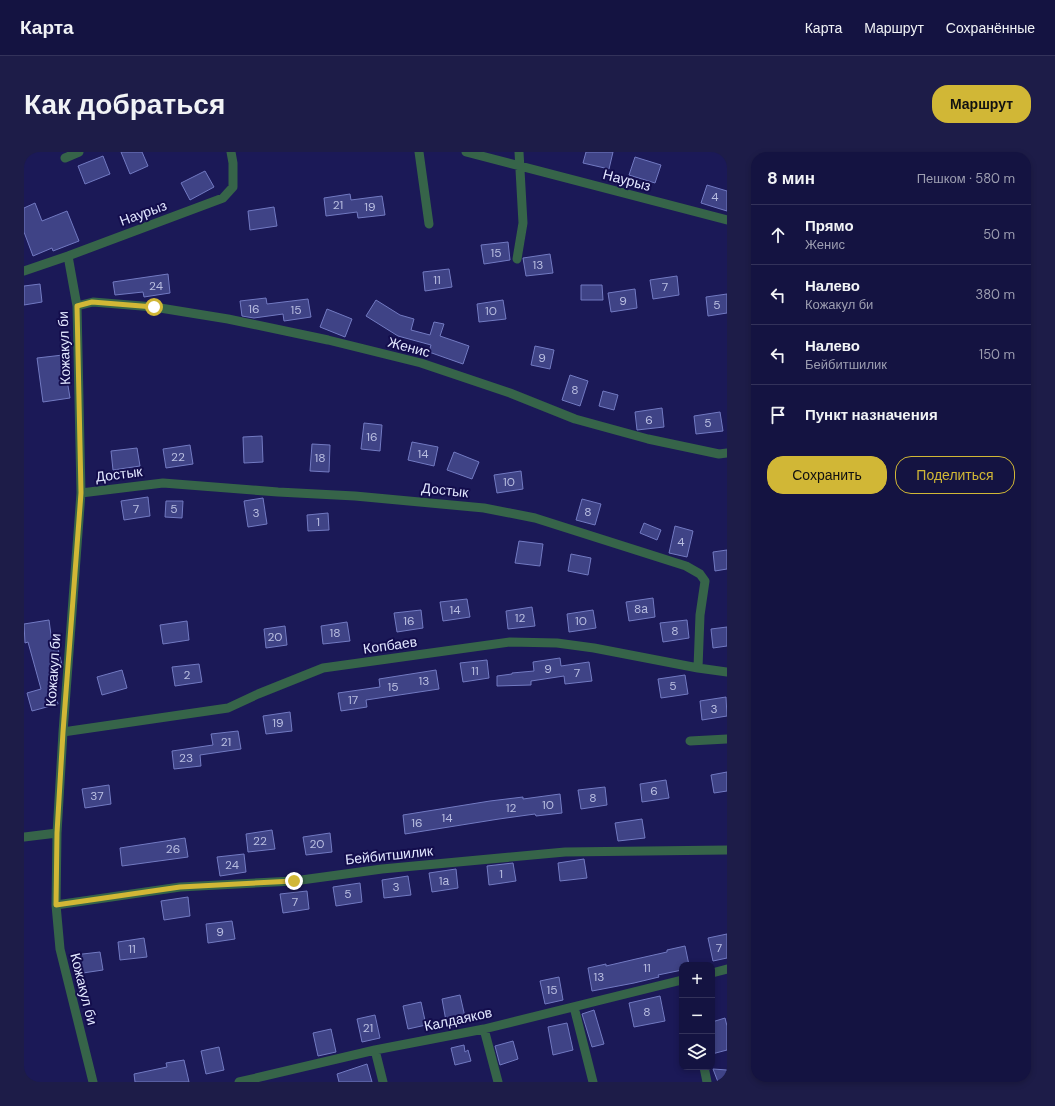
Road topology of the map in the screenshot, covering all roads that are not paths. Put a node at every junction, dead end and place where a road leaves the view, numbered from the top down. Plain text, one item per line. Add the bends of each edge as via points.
1 (79, 152) edge
2 (231, 152) edge
3 (419, 152) edge
4 (466, 152) edge
5 (519, 152) edge
6 (65, 158) dead end
7 (520, 166) junction
8 (727, 220) edge
9 (429, 224) dead end
10 (68, 256) junction
11 (516, 259) dead end
12 (24, 271) edge
13 (77, 306) junction
14 (727, 453) edge
15 (81, 493) junction
16 (698, 668) junction
17 (727, 672) edge
18 (63, 732) junction
19 (727, 739) edge
20 (690, 741) dead end
21 (57, 833) junction
22 (24, 837) edge
23 (727, 850) edge
24 (56, 905) junction
25 (727, 970) edge
26 (715, 972) edge
27 (679, 981) edge
28 (574, 1007) junction
29 (484, 1029) junction
30 (375, 1050) junction
31 (705, 1070) edge
32 (275, 1078) edge
33 (94, 1082) edge
34 (239, 1082) edge
35 (383, 1082) edge
36 (498, 1082) edge
37 (593, 1082) edge
38 (708, 1082) edge

1 - 6 street
2 - 10 street, Наурыз via 233,187 223,198
3 - 9 street
4 - 7 street, Наурыз
5 - 7 street
7 - 8 street, Наурыз
7 - 11 street via 523,223
10 - 12 street, Наурыз
10 - 13 street, Кожакул би
13 - 14 street, Женис via 92,302 154,307 328,340 420,363 510,392 575,419 648,439 719,454
13 - 15 street, Кожакул би
15 - 16 street, Достык via 163,483 428,502 484,508 535,518 686,566 700,574 705,581 700,615
15 - 18 street, Кожакул би
16 - 17 street, Копбаев
16 - 18 street, Копбаев via 594,648 557,643 510,642 323,668 228,708
18 - 21 street, Кожакул би
19 - 20 street
21 - 22 street
21 - 24 street, Кожакул би
23 - 24 street, Бейбитшилик via 565,852 382,869 294,881 180,887
24 - 33 street, Кожакул би via 60,949
25 - 26 street
27 - 28 street, Калдаяков
28 - 29 street, Калдаяков
28 - 37 street
29 - 30 street, Калдаяков
29 - 36 street
30 - 32 street, Калдаяков
30 - 35 street
31 - 38 street
32 - 34 street, Калдаяков

